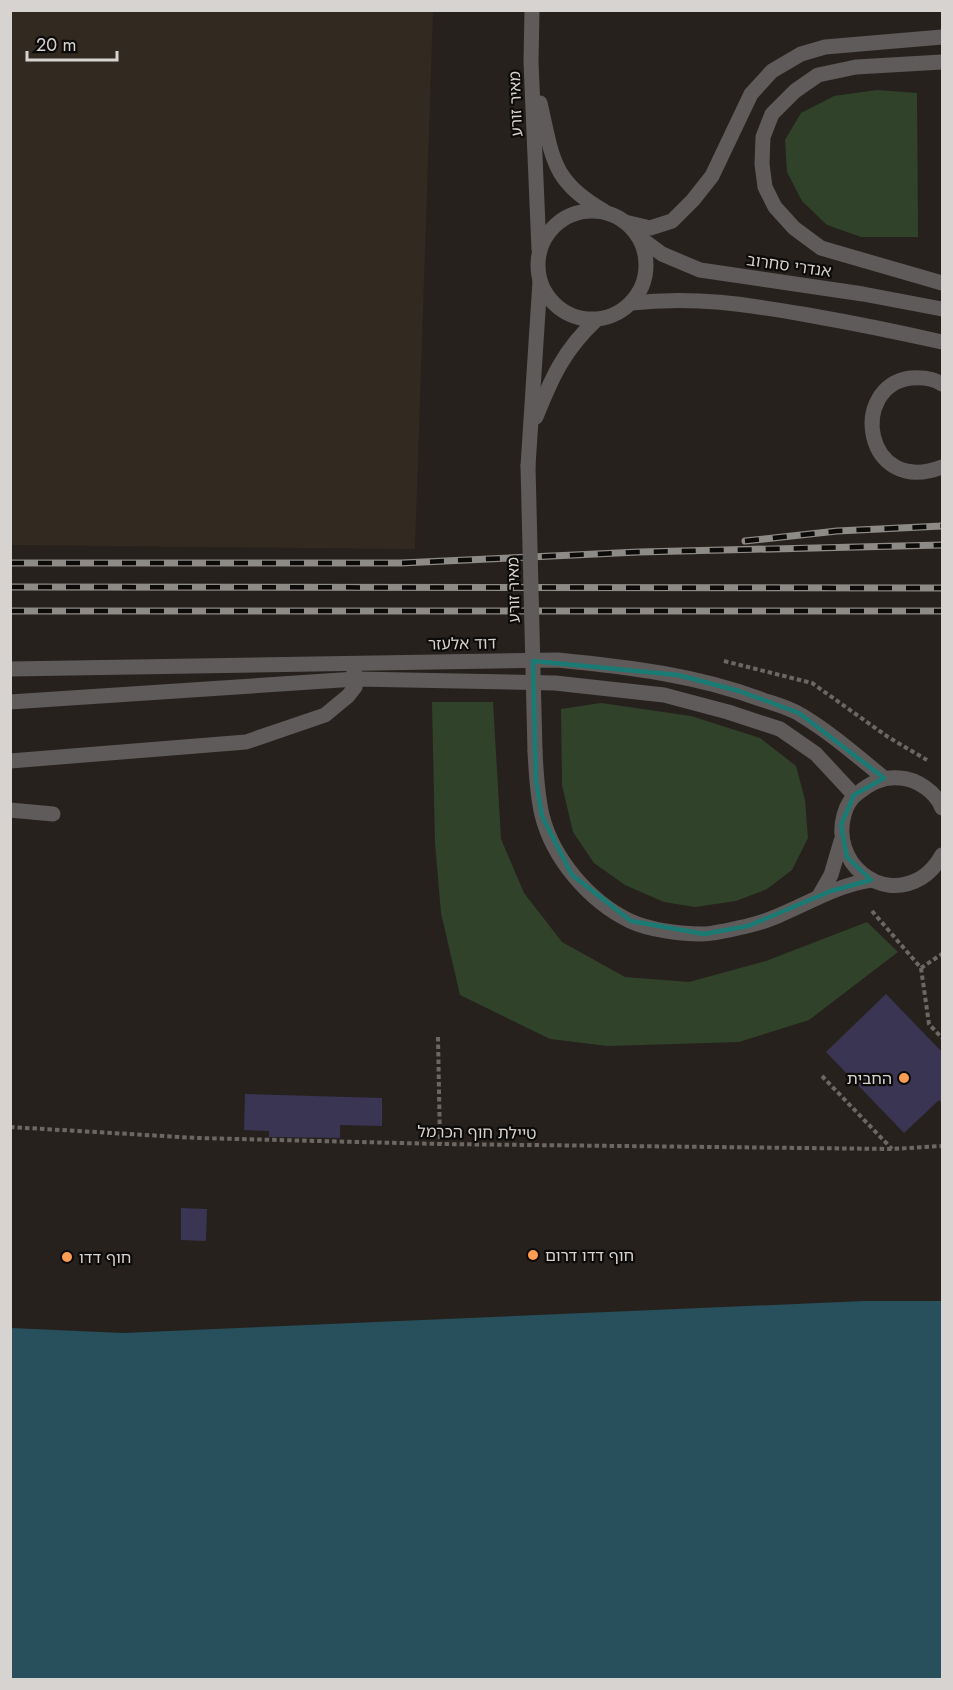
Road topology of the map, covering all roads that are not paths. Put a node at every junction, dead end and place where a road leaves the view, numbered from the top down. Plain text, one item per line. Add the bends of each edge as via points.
1 (532, 10) edge
2 (942, 37) edge
3 (531, 62) junction
4 (942, 62) edge
5 (608, 214) junction
6 (625, 222) junction
7 (637, 236) junction
8 (540, 253) junction
9 (540, 279) junction
10 (942, 283) edge
11 (631, 303) junction
12 (942, 309) edge
13 (596, 320) junction
14 (942, 342) edge
15 (942, 384) edge
16 (531, 428) junction
17 (942, 467) edge
18 (335, 663) junction
19 (10, 669) edge
20 (356, 679) junction
21 (10, 702) edge
22 (10, 761) edge
23 (884, 778) junction
24 (854, 795) junction
25 (942, 806) edge
26 (10, 810) edge
27 (53, 814) dead end
28 (842, 841) junction
29 (942, 855) edge
30 (871, 880) junction
31 (819, 896) junction

1 - 3 street, מאיר זורע
2 - 6 street via 825,46 801,54 772,71 751,94 712,176 672,221 651,228
3 - 5 street, מאיר זורע via 553,160 565,182 583,200
3 - 8 street, מאיר זורע
4 - 10 street via 856,67 818,75 795,90 772,114 764,137 762,164 765,187 776,207 794,228 821,248
5 - 6 street
5 - 8 street via 573,214 546,237
6 - 7 street
7 - 11 street via 645,252 646,271
7 - 12 street, אנדרי סחרוב via 662,254 700,270
8 - 9 street
9 - 13 street via 546,293 561,309
9 - 16 street, מאיר זורע
11 - 13 street
11 - 14 street via 674,299 740,303
13 - 16 street, מאיר זורע via 562,359
15 - 17 street via 921,377 892,386 879,401 872,420 877,447 898,468 928,473
16 - 31 street, מאיר זורע, bridge via 528,466 536,781 542,816 556,851 572,875 601,902 631,921 668,931 704,934 748,926
18 - 19 street, דוד אלעזר
18 - 20 street via 352,668
18 - 23 street, דוד אלעזר via 558,660 678,675 740,691 799,713
20 - 21 street
20 - 22 street via 348,696 325,715 246,742
20 - 24 street via 555,683 664,695 780,729 816,754
23 - 24 street
23 - 25 street via 917,782
24 - 28 street via 845,809
26 - 27 street
28 - 30 street via 847,857
28 - 31 street
29 - 30 street via 921,879 887,885
30 - 31 street

